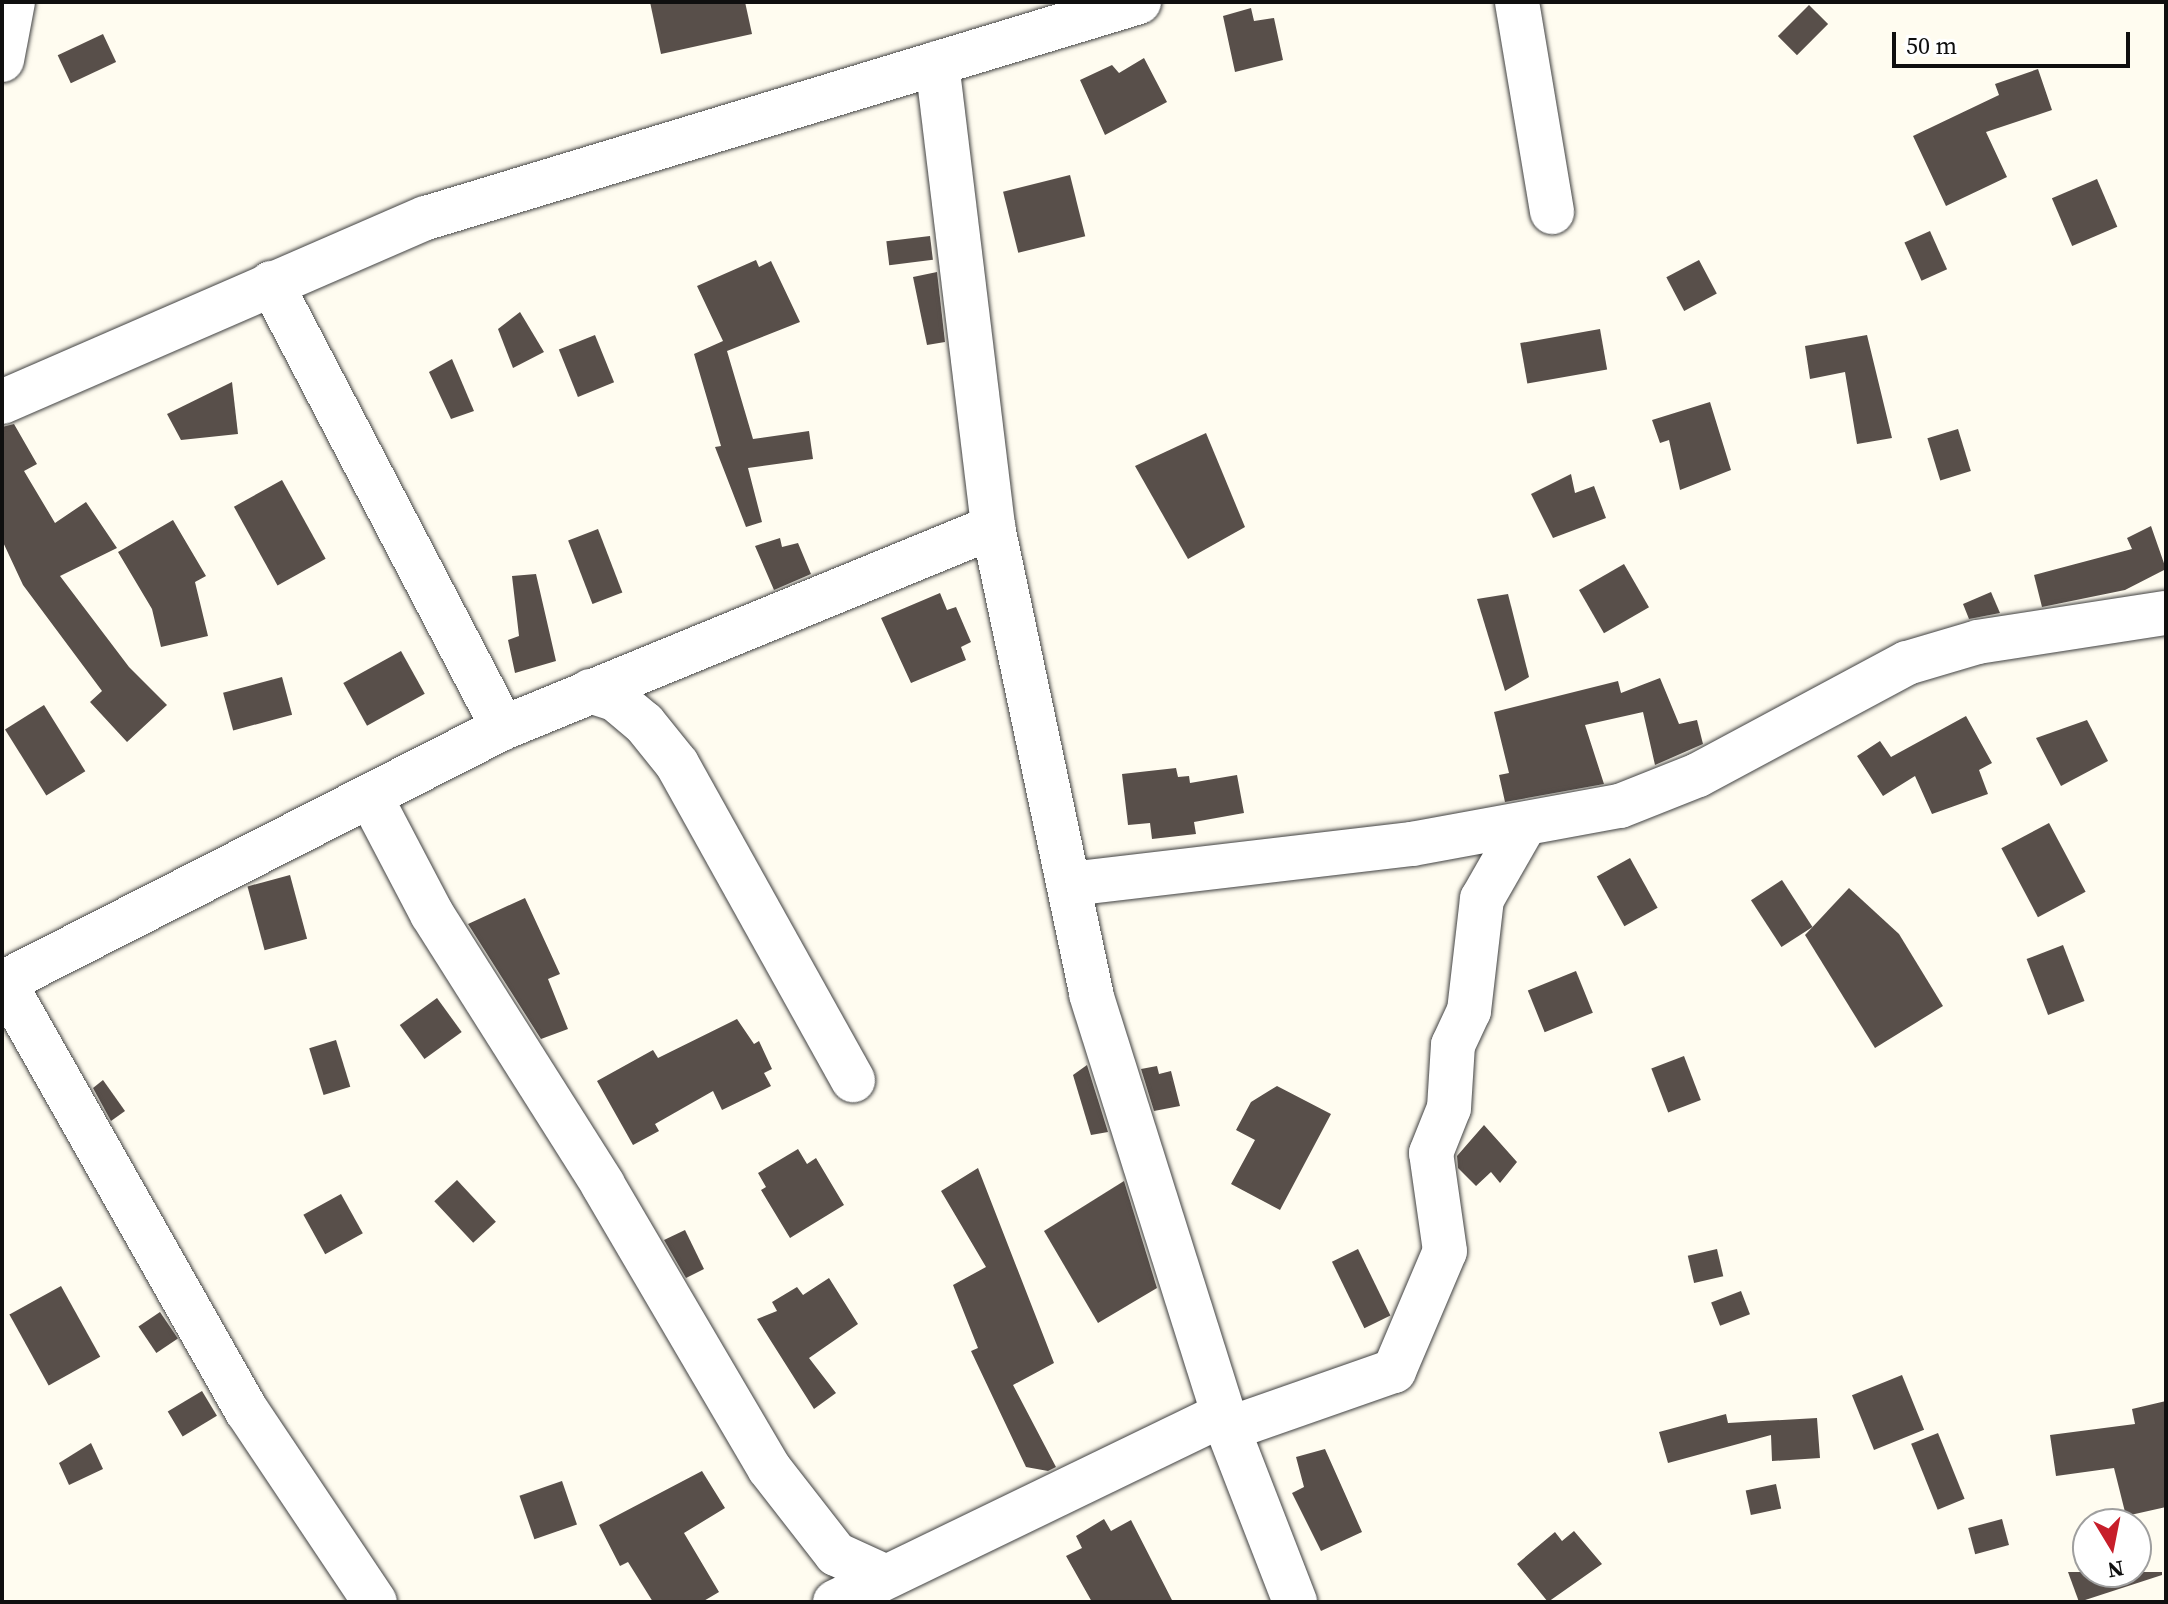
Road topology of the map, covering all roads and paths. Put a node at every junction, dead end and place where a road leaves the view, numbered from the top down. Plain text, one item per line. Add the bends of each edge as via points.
1 (13, 2) edge
2 (1139, 2) edge
3 (1517, 2) edge
4 (2, 60) edge
5 (937, 63) junction
6 (1552, 212) dead end
7 (271, 283) junction
8 (2, 402) edge
9 (993, 527) junction
10 (2166, 613) edge
11 (590, 691) junction
12 (503, 728) junction
13 (370, 796) junction
14 (1525, 824) junction
15 (1070, 884) junction
16 (3, 983) edge
17 (853, 1080) dead end
18 (1226, 1421) junction
19 (882, 1575) junction
20 (375, 1602) edge
21 (835, 1602) edge
22 (1295, 1602) edge

1 - 4 street
2 - 5 street
3 - 6 street
5 - 7 street via 426,218
5 - 9 street
7 - 8 street
7 - 12 street
9 - 11 street
9 - 15 street
10 - 14 street via 1978,642 1907,663 1698,775 1620,806
11 - 12 street
11 - 17 street via 615,699 644,723 677,764
12 - 13 street
13 - 16 street
13 - 19 street via 432,914 603,1185 769,1468 836,1554
14 - 15 street
14 - 18 street via 1482,899 1469,1011 1453,1045 1449,1108 1431,1153 1445,1251 1394,1371
15 - 18 street via 1091,994
16 - 20 street via 247,1411
18 - 19 street
18 - 22 street
19 - 21 street

